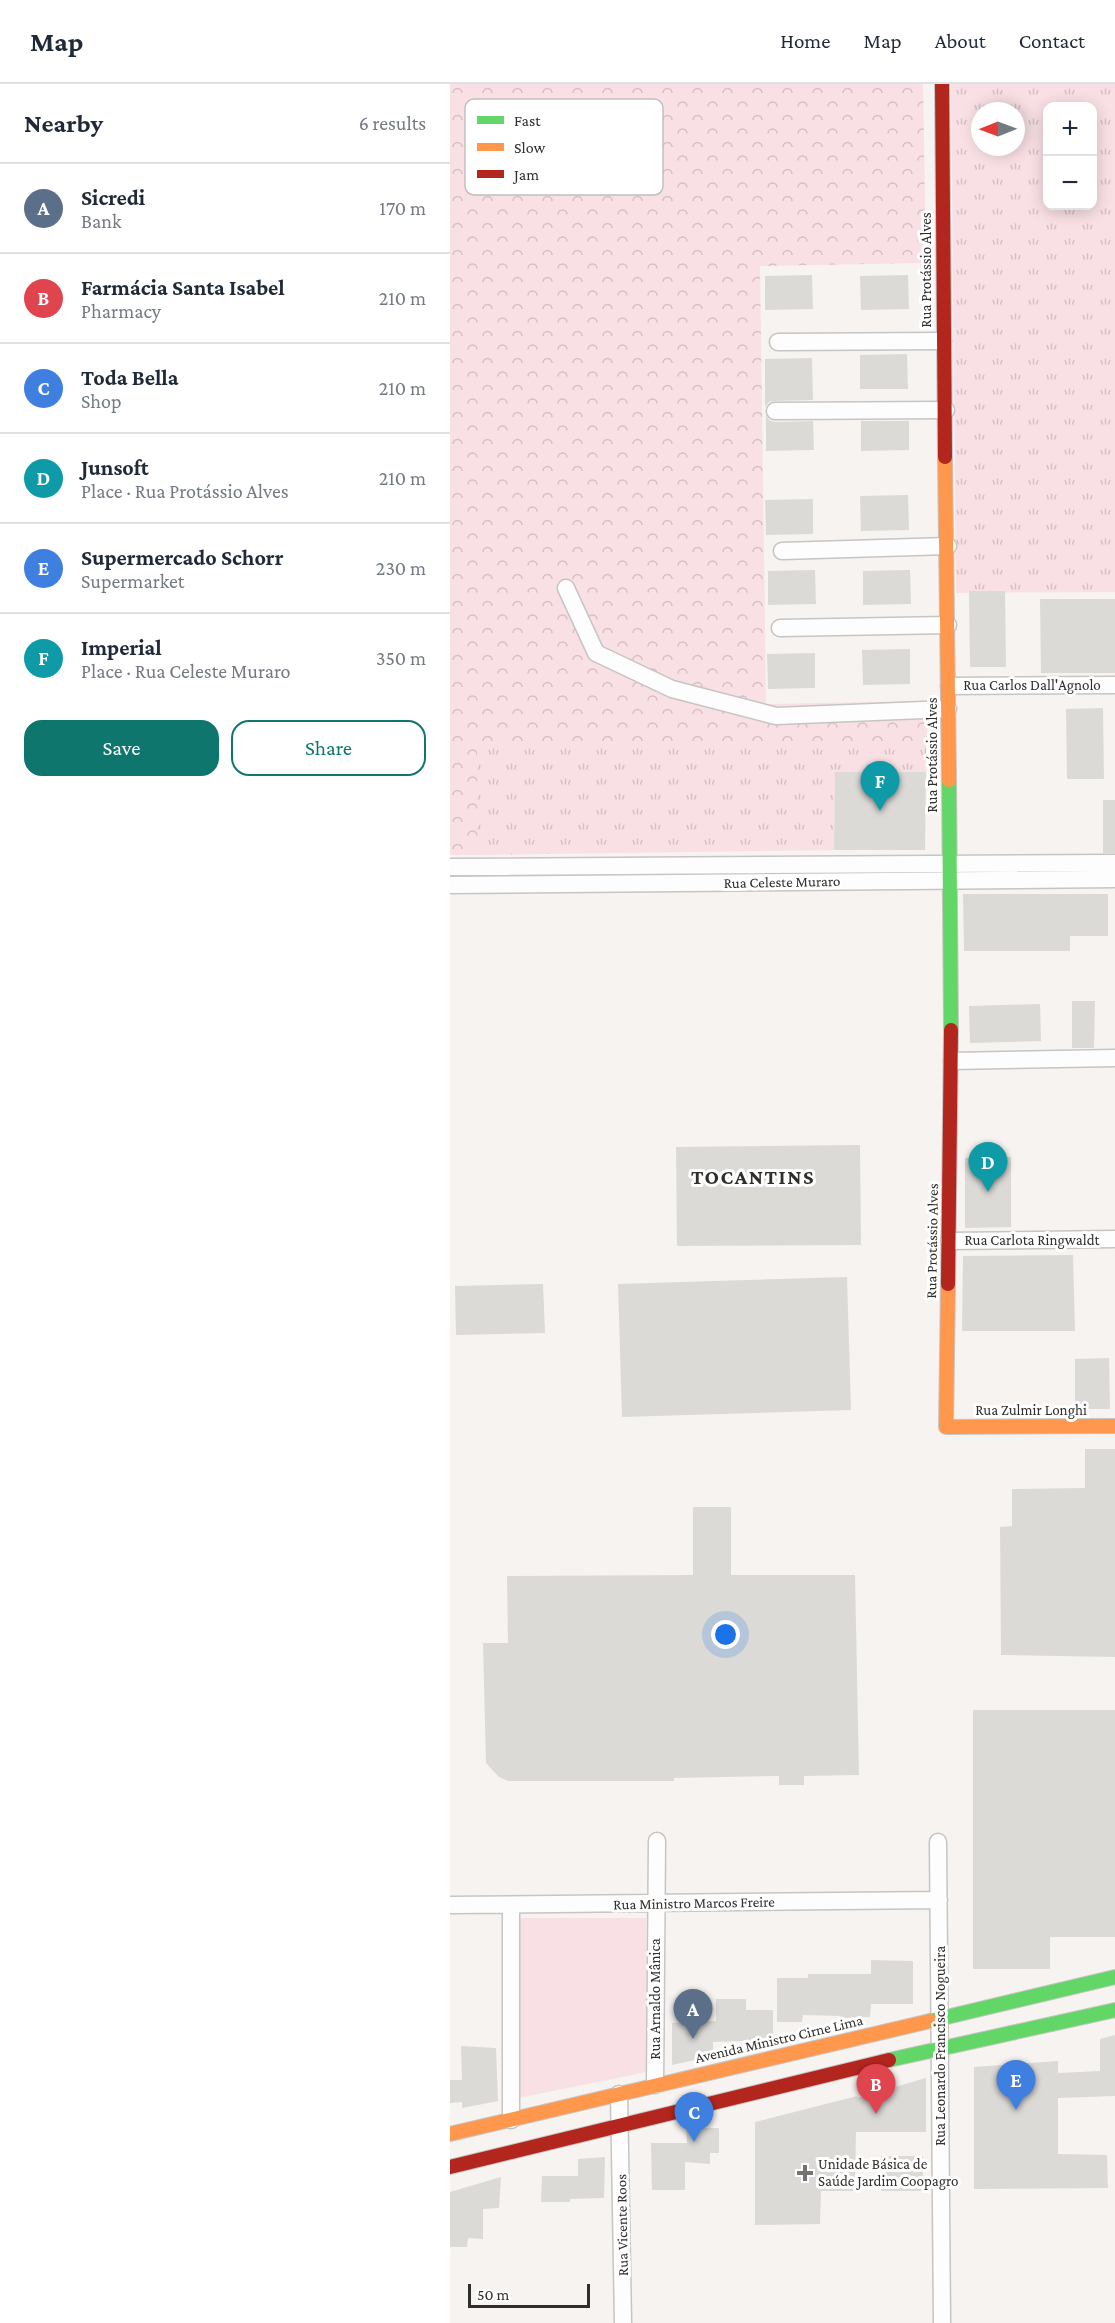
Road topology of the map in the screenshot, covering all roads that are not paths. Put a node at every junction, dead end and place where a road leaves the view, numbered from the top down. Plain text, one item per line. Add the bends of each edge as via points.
1 (942, 84) edge
2 (943, 341) junction
3 (778, 342) dead end
4 (946, 410) junction
5 (775, 411) dead end
6 (948, 546) junction
7 (782, 551) dead end
8 (566, 588) dead end
9 (948, 625) junction
10 (780, 628) dead end
11 (1115, 685) edge
12 (949, 686) junction
13 (948, 709) junction
14 (1115, 863) edge
15 (450, 867) edge
16 (948, 871) junction
17 (1115, 879) edge
18 (450, 885) edge
19 (1115, 1058) edge
20 (952, 1061) junction
21 (1115, 1239) edge
22 (949, 1240) junction
23 (1115, 1426) edge
24 (946, 1427) joint
25 (657, 1841) dead end
26 (939, 1842) dead end
27 (939, 1900) junction
28 (656, 1904) junction
29 (450, 1905) edge
30 (511, 1905) junction
31 (1115, 1977) edge
32 (1115, 2010) edge
33 (940, 2018) junction
34 (940, 2048) junction
35 (655, 2085) junction
36 (619, 2094) junction
37 (511, 2120) junction
38 (620, 2127) junction
39 (450, 2134) edge
40 (450, 2167) edge
41 (623, 2323) edge
42 (942, 2323) edge

1 - 2 street, Rua Protássio Alves
2 - 3 street
2 - 4 street, Rua Protássio Alves
4 - 5 street
4 - 6 street, Rua Protássio Alves
6 - 7 street
6 - 9 street, Rua Protássio Alves
8 - 13 street, Rua Carlos Dall'Agnolo via 596,653 672,689 776,716
9 - 10 street
9 - 12 street, Rua Protássio Alves
11 - 12 street, Rua Carlos Dall'Agnolo
12 - 13 street, Rua Protássio Alves
13 - 16 street, Rua Protássio Alves
14 - 16 street, Rua Celeste Muraro
15 - 16 street, Rua Celeste Muraro
16 - 17 street, Rua Celeste Muraro
16 - 18 street, Rua Celeste Muraro via 596,885
16 - 20 street, Rua Protássio Alves
19 - 20 street
20 - 22 street, Rua Protássio Alves
21 - 22 street, Rua Carlota Ringwaldt
22 - 24 street, Rua Protássio Alves
23 - 24 street, Rua Zulmir Longhi
25 - 28 street, Rua Arnaldo Mânica
26 - 27 street, Rua Leonardo Francisco Nogueira
27 - 28 street, Rua Ministro Marcos Freire
27 - 33 street, Rua Leonardo Francisco Nogueira
28 - 30 street, Rua Ministro Marcos Freire
28 - 35 street, Rua Arnaldo Mânica
29 - 30 street, Rua Ministro Marcos Freire
30 - 37 street
31 - 33 street, Avenida Ministro Cirne Lima
32 - 34 street
33 - 34 street, Rua Leonardo Francisco Nogueira
33 - 35 street, Avenida Ministro Cirne Lima
34 - 38 street
34 - 42 street, Rua Leonardo Francisco Nogueira
35 - 36 street, Avenida Ministro Cirne Lima
36 - 37 street, Avenida Ministro Cirne Lima
36 - 38 street, Rua Vicente Roos
37 - 39 street, Avenida Ministro Cirne Lima
38 - 40 street
38 - 41 street, Rua Vicente Roos

